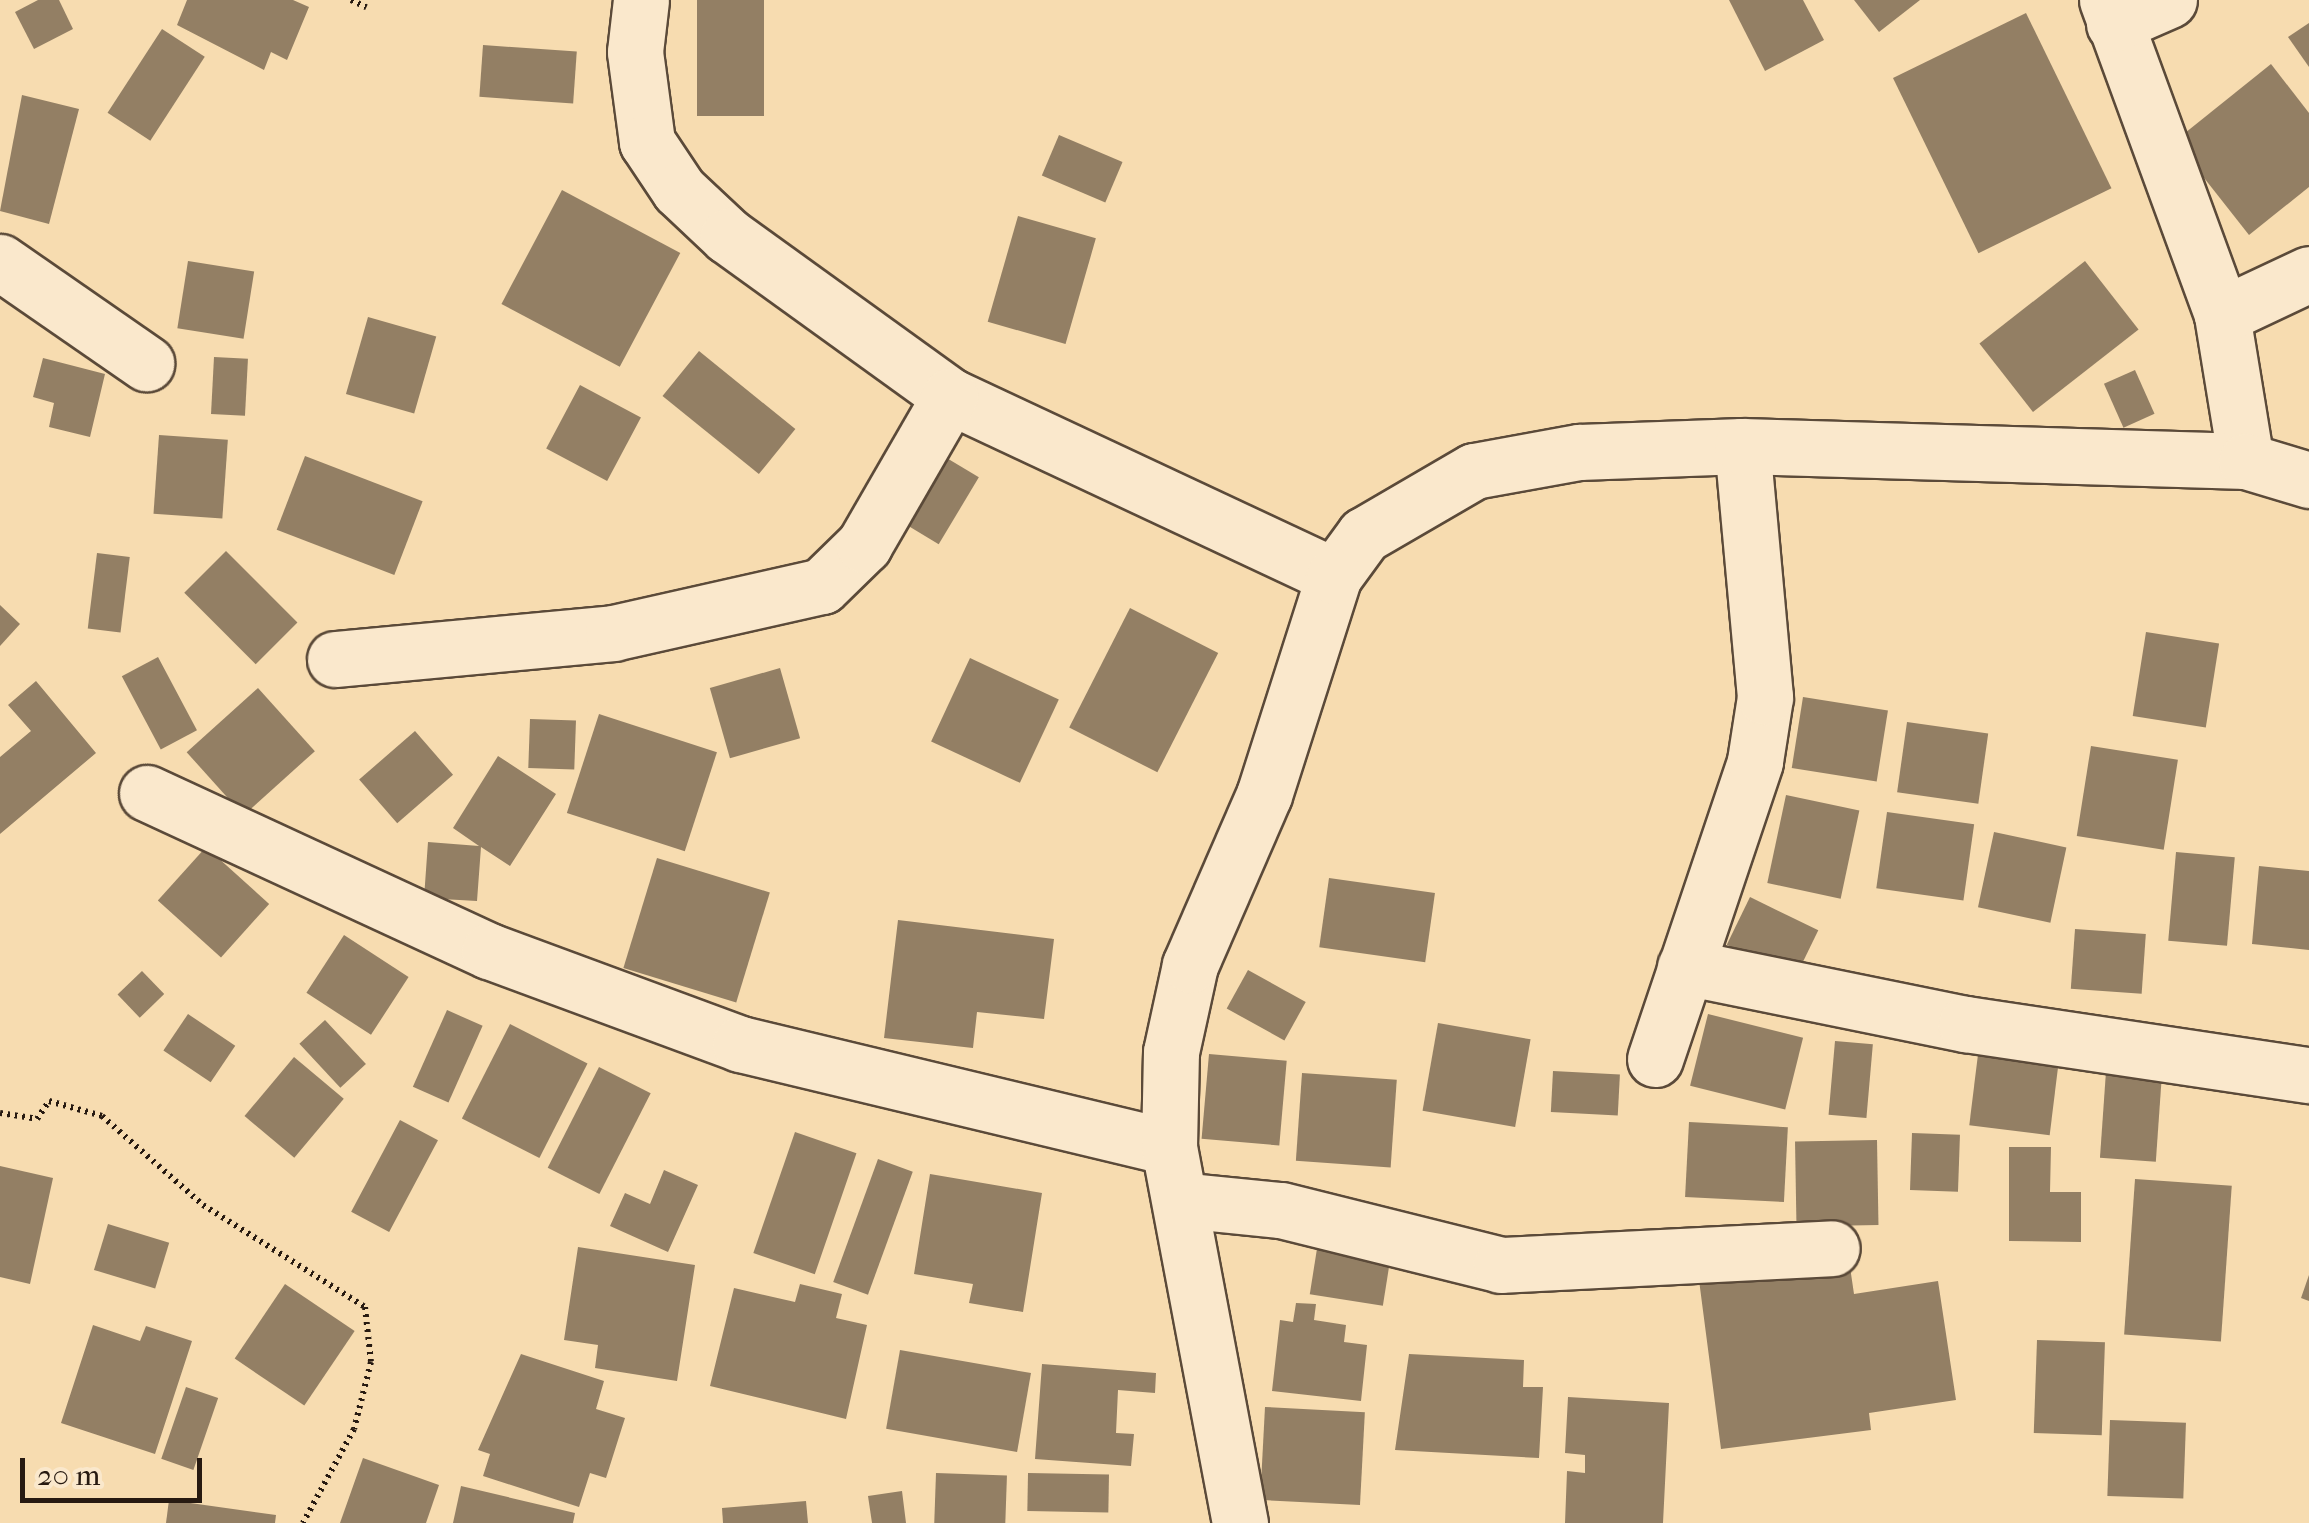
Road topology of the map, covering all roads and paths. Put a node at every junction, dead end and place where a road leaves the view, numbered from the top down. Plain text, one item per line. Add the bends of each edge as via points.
1 (351, 0) edge
2 (641, 0) edge
3 (2169, 0) edge
4 (366, 7) dead end
5 (2111, 12) edge
6 (0, 262) edge
7 (2309, 274) edge
8 (2222, 315) junction
9 (146, 363) dead end
10 (950, 396) junction
11 (1742, 446) junction
12 (2246, 460) junction
13 (2309, 480) edge
14 (1334, 576) junction
15 (335, 659) dead end
16 (147, 794) dead end
17 (1685, 967) junction
18 (1655, 1059) dead end
19 (2309, 1076) edge
20 (0, 1113) edge
21 (1169, 1147) junction
22 (1180, 1200) junction
23 (1832, 1248) dead end
24 (303, 1523) edge
25 (1240, 1523) edge

1 - 4 path
2 - 10 street via 638,100 647,142 679,190 728,236
3 - 5 street
5 - 8 street
6 - 9 street
7 - 8 street
8 - 12 street
10 - 14 street
10 - 15 street via 864,545 822,586 613,634
11 - 12 street
11 - 14 street via 1579,452 1474,471 1418,496 1364,535
11 - 17 street via 1765,697 1755,760
12 - 13 street
14 - 21 street via 1264,795 1190,965 1170,1052
16 - 21 street via 489,951 740,1044
17 - 18 street
17 - 19 street via 1966,1024
20 - 24 path via 38,1119 49,1101 102,1116 202,1205 365,1306 372,1362 354,1429
21 - 22 street
22 - 23 street via 1281,1210 1501,1265
22 - 25 street

